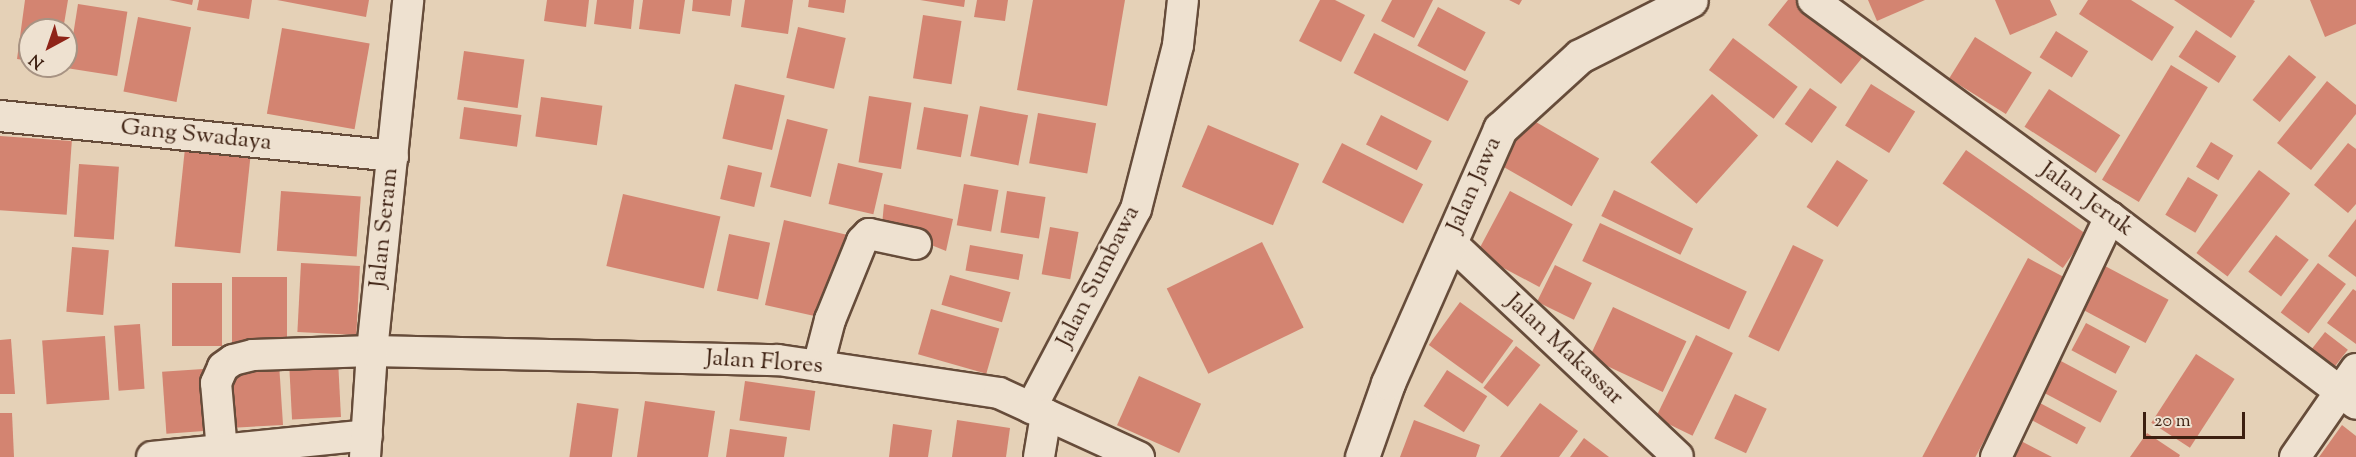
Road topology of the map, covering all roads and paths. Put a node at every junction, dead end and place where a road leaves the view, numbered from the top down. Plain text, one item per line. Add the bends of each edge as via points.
1 (408, 0) edge
2 (1183, 0) edge
3 (1691, 0) edge
4 (1813, 0) edge
5 (0, 116) edge
6 (393, 156) junction
7 (2110, 217) junction
8 (1450, 242) junction
9 (916, 244) dead end
10 (372, 351) junction
11 (818, 366) junction
12 (2351, 389) edge
13 (1039, 411) junction
14 (366, 446) edge
15 (222, 451) junction
16 (154, 457) edge
17 (1039, 457) edge
18 (1139, 457) edge
19 (1362, 457) edge
20 (1678, 457) edge
21 (1996, 457) edge
22 (2295, 457) edge

1 - 6 street, Jalan Seram
2 - 13 street, Jalan Sumbawa via 1178,45 1136,209
3 - 8 street, Jalan Jawa via 1580,56 1500,129
4 - 7 street, Jalan Jeruk
5 - 6 street, Gang Swadaya
6 - 10 street, Jalan Seram
7 - 12 street, Jalan Jeruk
7 - 21 street
8 - 19 street, Jalan Jawa via 1388,383
8 - 20 street, Jalan Makassar
9 - 11 street via 869,234 862,241 830,320
10 - 11 street, Jalan Flores via 778,360
10 - 14 street, Jalan Seram
10 - 15 street, Jalan Flores via 253,355 233,360 216,382
11 - 13 street, Jalan Flores via 999,393
12 - 22 street
13 - 17 street, Jalan Sumbawa
13 - 18 street, Jalan Flores
14 - 15 street
15 - 16 street

